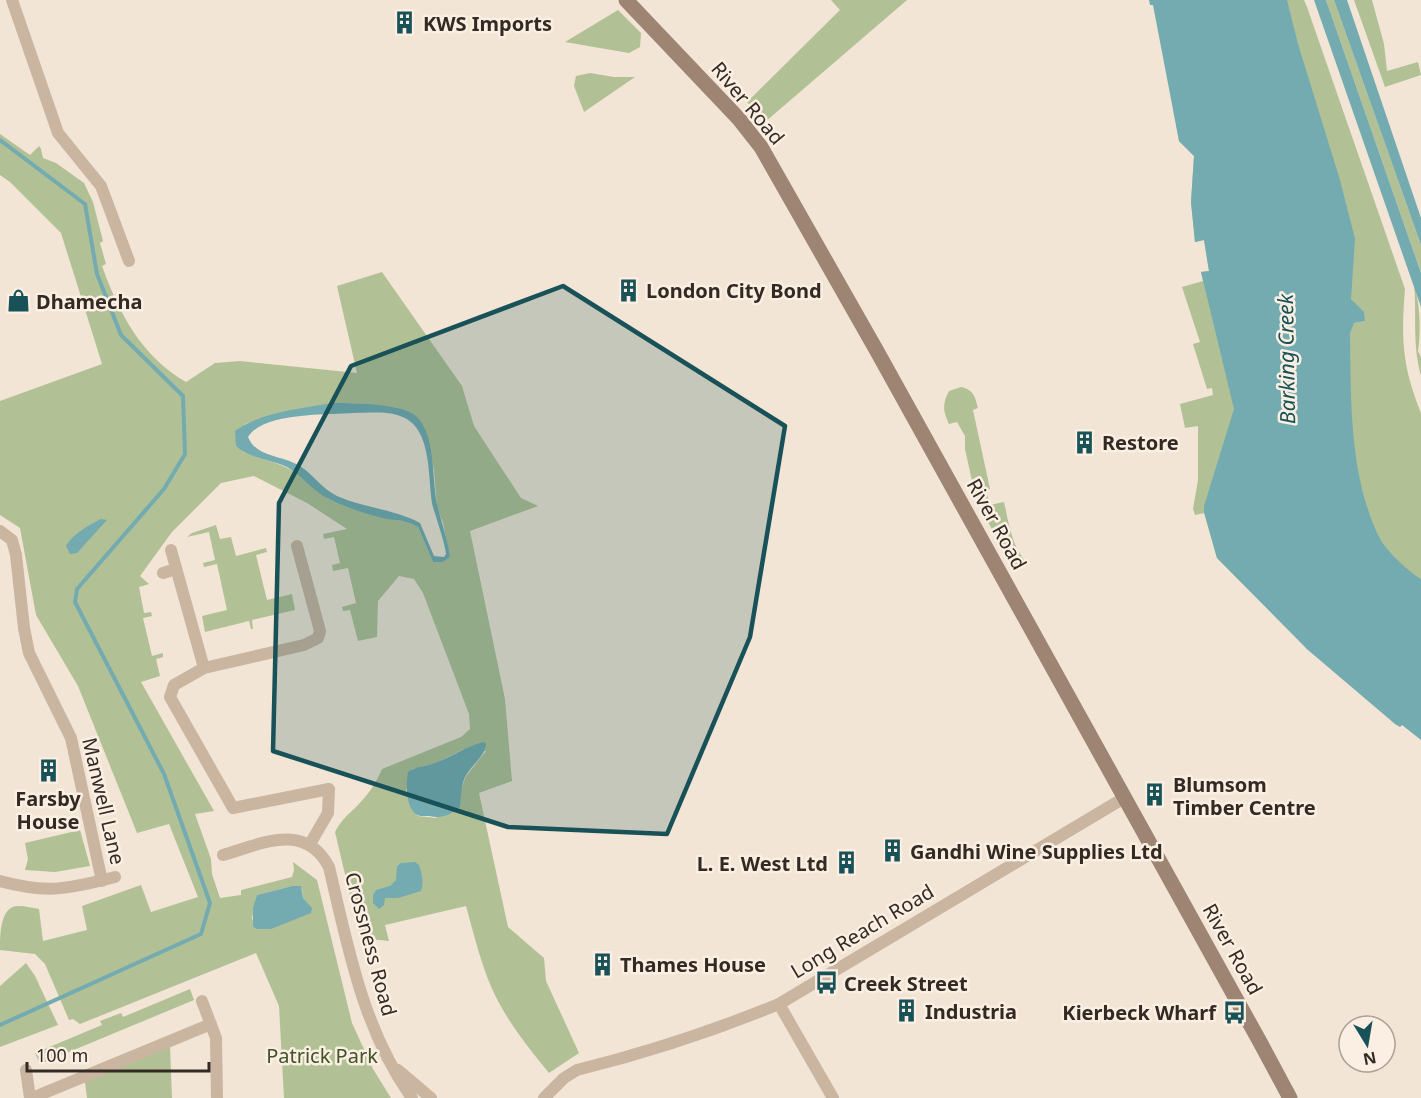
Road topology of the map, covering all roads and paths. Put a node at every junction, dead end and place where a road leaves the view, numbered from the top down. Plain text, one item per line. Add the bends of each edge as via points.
1 (12, 0) edge
2 (626, 0) edge
3 (129, 261) dead end
4 (0, 531) edge
5 (297, 546) dead end
6 (171, 550) dead end
7 (176, 569) junction
8 (163, 573) dead end
9 (204, 668) junction
10 (1124, 798) junction
11 (310, 844) junction
12 (223, 855) dead end
13 (115, 877) dead end
14 (102, 880) junction
15 (0, 881) edge
16 (202, 1001) dead end
17 (779, 1004) junction
18 (211, 1024) junction
19 (391, 1063) junction
20 (26, 1070) dead end
21 (31, 1098) edge
22 (218, 1098) edge
23 (412, 1098) edge
24 (430, 1098) edge
25 (544, 1098) edge
26 (834, 1098) edge
27 (1290, 1098) edge

1 - 3 street via 58,133 101,186
2 - 10 street, River Road via 734,114 760,147
4 - 14 street, Manwell Lane via 12,540 16,555 29,653 71,738
5 - 9 street via 320,631 318,638 304,645
6 - 7 street
7 - 8 street
7 - 9 street
9 - 11 street via 174,685 170,697 233,808 329,789 328,813
10 - 17 street, Long Reach Road
10 - 27 street, River Road
11 - 12 street via 285,839
11 - 19 street, Crossness Road via 329,867 364,1005
13 - 14 street
14 - 15 street via 50,890
16 - 18 street
17 - 25 street, Long Reach Road via 665,1046 577,1070
17 - 26 street
18 - 21 street
18 - 22 street via 216,1038
19 - 23 street, Crossness Road
19 - 24 street
20 - 21 street

